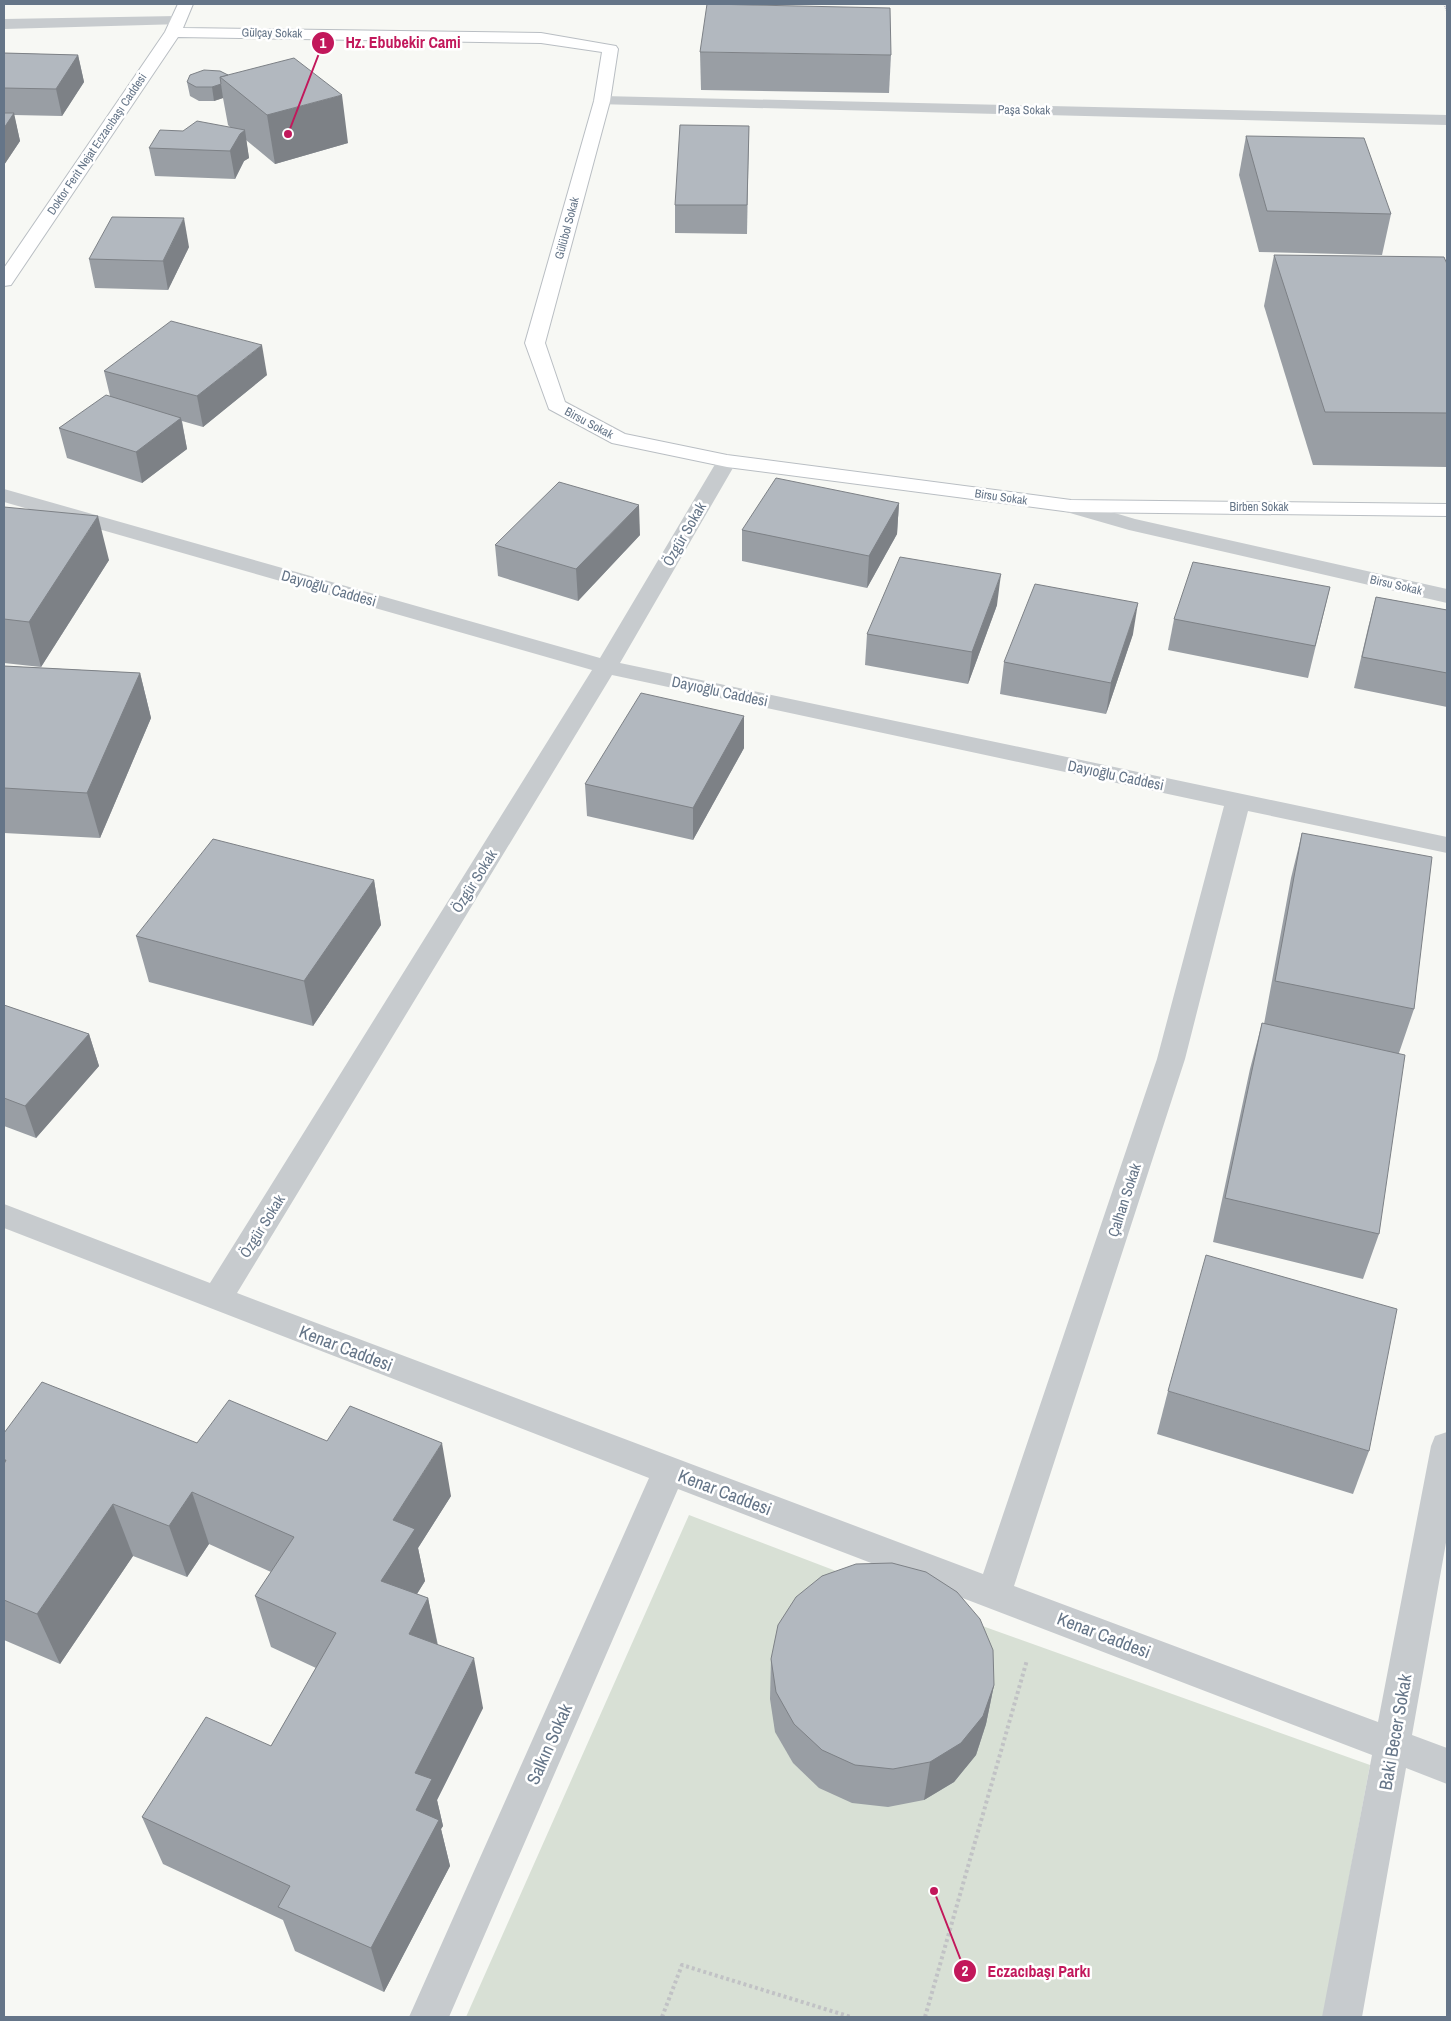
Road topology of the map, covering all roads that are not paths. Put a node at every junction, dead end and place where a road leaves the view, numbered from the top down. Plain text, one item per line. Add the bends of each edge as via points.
1 (185, 4) edge
2 (4, 24) edge
3 (175, 26) junction
4 (610, 49) joint
5 (602, 101) junction
6 (1447, 120) edge
7 (4, 280) edge
8 (556, 405) joint
9 (727, 460) junction
10 (4, 495) edge
11 (1071, 506) junction
12 (1447, 510) edge
13 (1447, 596) edge
14 (606, 667) junction
15 (1238, 800) junction
16 (1447, 845) edge
17 (4, 1216) edge
18 (218, 1299) junction
19 (1447, 1446) edge
20 (669, 1471) junction
21 (994, 1594) junction
22 (1392, 1745) junction
23 (1447, 1766) edge
24 (428, 2017) edge
25 (1342, 2017) edge

1 - 3 street, Doktor Ferit Nejat Eczacıbaşı Caddesi
2 - 3 street, Gülçay Sokak
3 - 4 street, Gülçay Sokak via 541,38
3 - 7 street, Doktor Ferit Nejat Eczacıbaşı Caddesi
4 - 5 street, Gülübol Sokak
5 - 6 street, Paşa Sokak
5 - 8 street, Gülübol Sokak via 535,343
8 - 9 street, Birsu Sokak via 619,439
9 - 11 street, Birsu Sokak
9 - 14 street, Özgür Sokak
10 - 14 street, Dayıoğlu Caddesi
11 - 12 street, Birben Sokak
11 - 13 street, Birsu Sokak via 1129,524
14 - 15 street, Dayıoğlu Caddesi
14 - 18 street, Özgür Sokak
15 - 16 street, Dayıoğlu Caddesi
15 - 21 street, Çalhan Sokak via 1171,1059
17 - 18 street, Kenar Caddesi
18 - 20 street, Kenar Caddesi
19 - 22 street, Baki Becer Sokak
20 - 21 street, Kenar Caddesi
20 - 24 street, Salkın Sokak
21 - 22 street, Kenar Caddesi
22 - 23 street, Kenar Caddesi
22 - 25 street, Baki Becer Sokak

